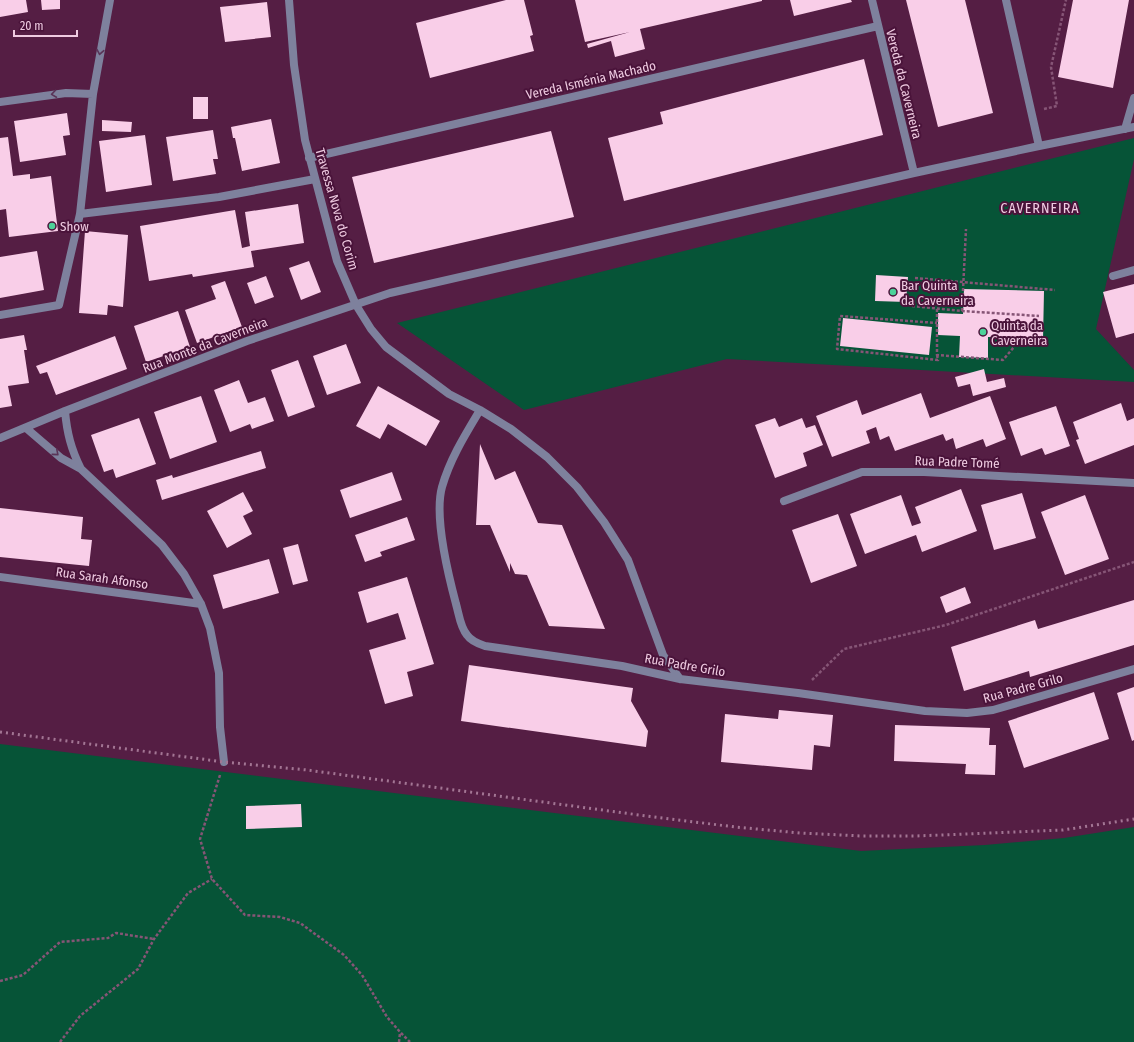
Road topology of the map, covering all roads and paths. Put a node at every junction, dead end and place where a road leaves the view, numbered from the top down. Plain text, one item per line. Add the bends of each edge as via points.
1 (110, 0) edge
2 (289, 0) edge
3 (872, 0) edge
4 (1006, 0) edge
5 (1066, 0) edge
6 (878, 26) junction
7 (93, 94) junction
8 (1134, 98) edge
9 (0, 102) edge
10 (1032, 111) junction
11 (1134, 127) edge
12 (1125, 129) junction
13 (1039, 146) junction
14 (309, 158) junction
15 (914, 173) junction
16 (315, 179) junction
17 (80, 214) junction
18 (966, 229) dead end
19 (1134, 270) edge
20 (1113, 276) dead end
21 (914, 278) dead end
22 (963, 282) junction
23 (1055, 290) dead end
24 (356, 305) junction
25 (912, 306) dead end
26 (937, 309) junction
27 (962, 312) junction
28 (0, 315) edge
29 (1039, 316) dead end
30 (937, 323) junction
31 (1014, 347) dead end
32 (937, 355) junction
33 (480, 410) junction
34 (65, 411) junction
35 (26, 428) junction
36 (0, 438) edge
37 (81, 469) junction
38 (1134, 483) edge
39 (784, 501) dead end
40 (1134, 562) edge
41 (0, 577) edge
42 (201, 604) junction
43 (1134, 669) edge
44 (680, 679) junction
45 (798, 693) junction
46 (224, 762) joint
47 (212, 879) junction
48 (154, 939) junction
49 (0, 982) edge
50 (400, 1032) junction
51 (60, 1042) edge
52 (399, 1042) edge
53 (410, 1042) edge

1 -> 7 street
2 - 14 street, Travessa Nova do Corim via 294,65
3 - 6 street, Vereda da Caverneira
4 - 10 street
5 - 10 path via 1051,67 1057,106
6 - 14 street, Vereda Isménia Machado
6 - 15 street, Vereda da Caverneira
7 -> 9 street via 66,93
7 - 17 street
8 - 12 street
10 - 13 street
11 - 12 street, Rua Monte da Caverneira
12 - 13 street, Rua Monte da Caverneira
13 - 15 street, Rua Monte da Caverneira
14 - 16 street, Travessa Nova do Corim
15 - 24 street, Rua Monte da Caverneira via 390,293
16 - 17 street via 219,197
16 - 24 street, Travessa Nova do Corim via 337,261
17 - 28 street via 58,305
18 - 22 path
19 - 20 street
21 - 22 path
22 - 23 path
22 - 27 path
24 - 33 street, Travessa Nova do Corim via 386,347 449,394
24 - 34 street, Rua Monte da Caverneira via 247,342
25 - 26 path
26 - 27 path
26 - 30 path
27 - 29 path
30 - 32 path
30 - 32 path via 840,316 837,350 938,360
31 - 32 path via 1003,360
33 - 44 street, Travessa Nova do Corim via 511,429 547,457 577,487 604,522 628,560 663,655
33 - 44 street, Rua Padre Grilo via 450,465 442,488 439,508 448,572 460,622 467,636 485,646 622,666
34 - 35 street, Rua Monte da Caverneira
34 - 37 street via 72,451
35 - 36 street, Rua Monte da Caverneira
35 -> 37 street via 61,458
37 - 42 street via 162,545 184,574
38 - 39 street, Rua Padre Tomé via 924,472 862,472
40 - 45 path via 946,625 844,649
41 - 42 street, Rua Sarah Afonso
42 - 46 street via 210,628 219,673 220,727
43 - 45 street, Rua Padre Grilo via 993,710 967,713 925,711
44 - 45 street, Rua Padre Grilo
46 - 47 path via 200,839
47 - 48 path via 188,893
47 - 50 path via 245,915 280,917 300,923 344,955 362,975 387,1017
48 - 49 path via 116,933 108,938 60,942 23,975
48 - 51 path via 138,969 80,1016
50 - 52 path
50 - 53 path

